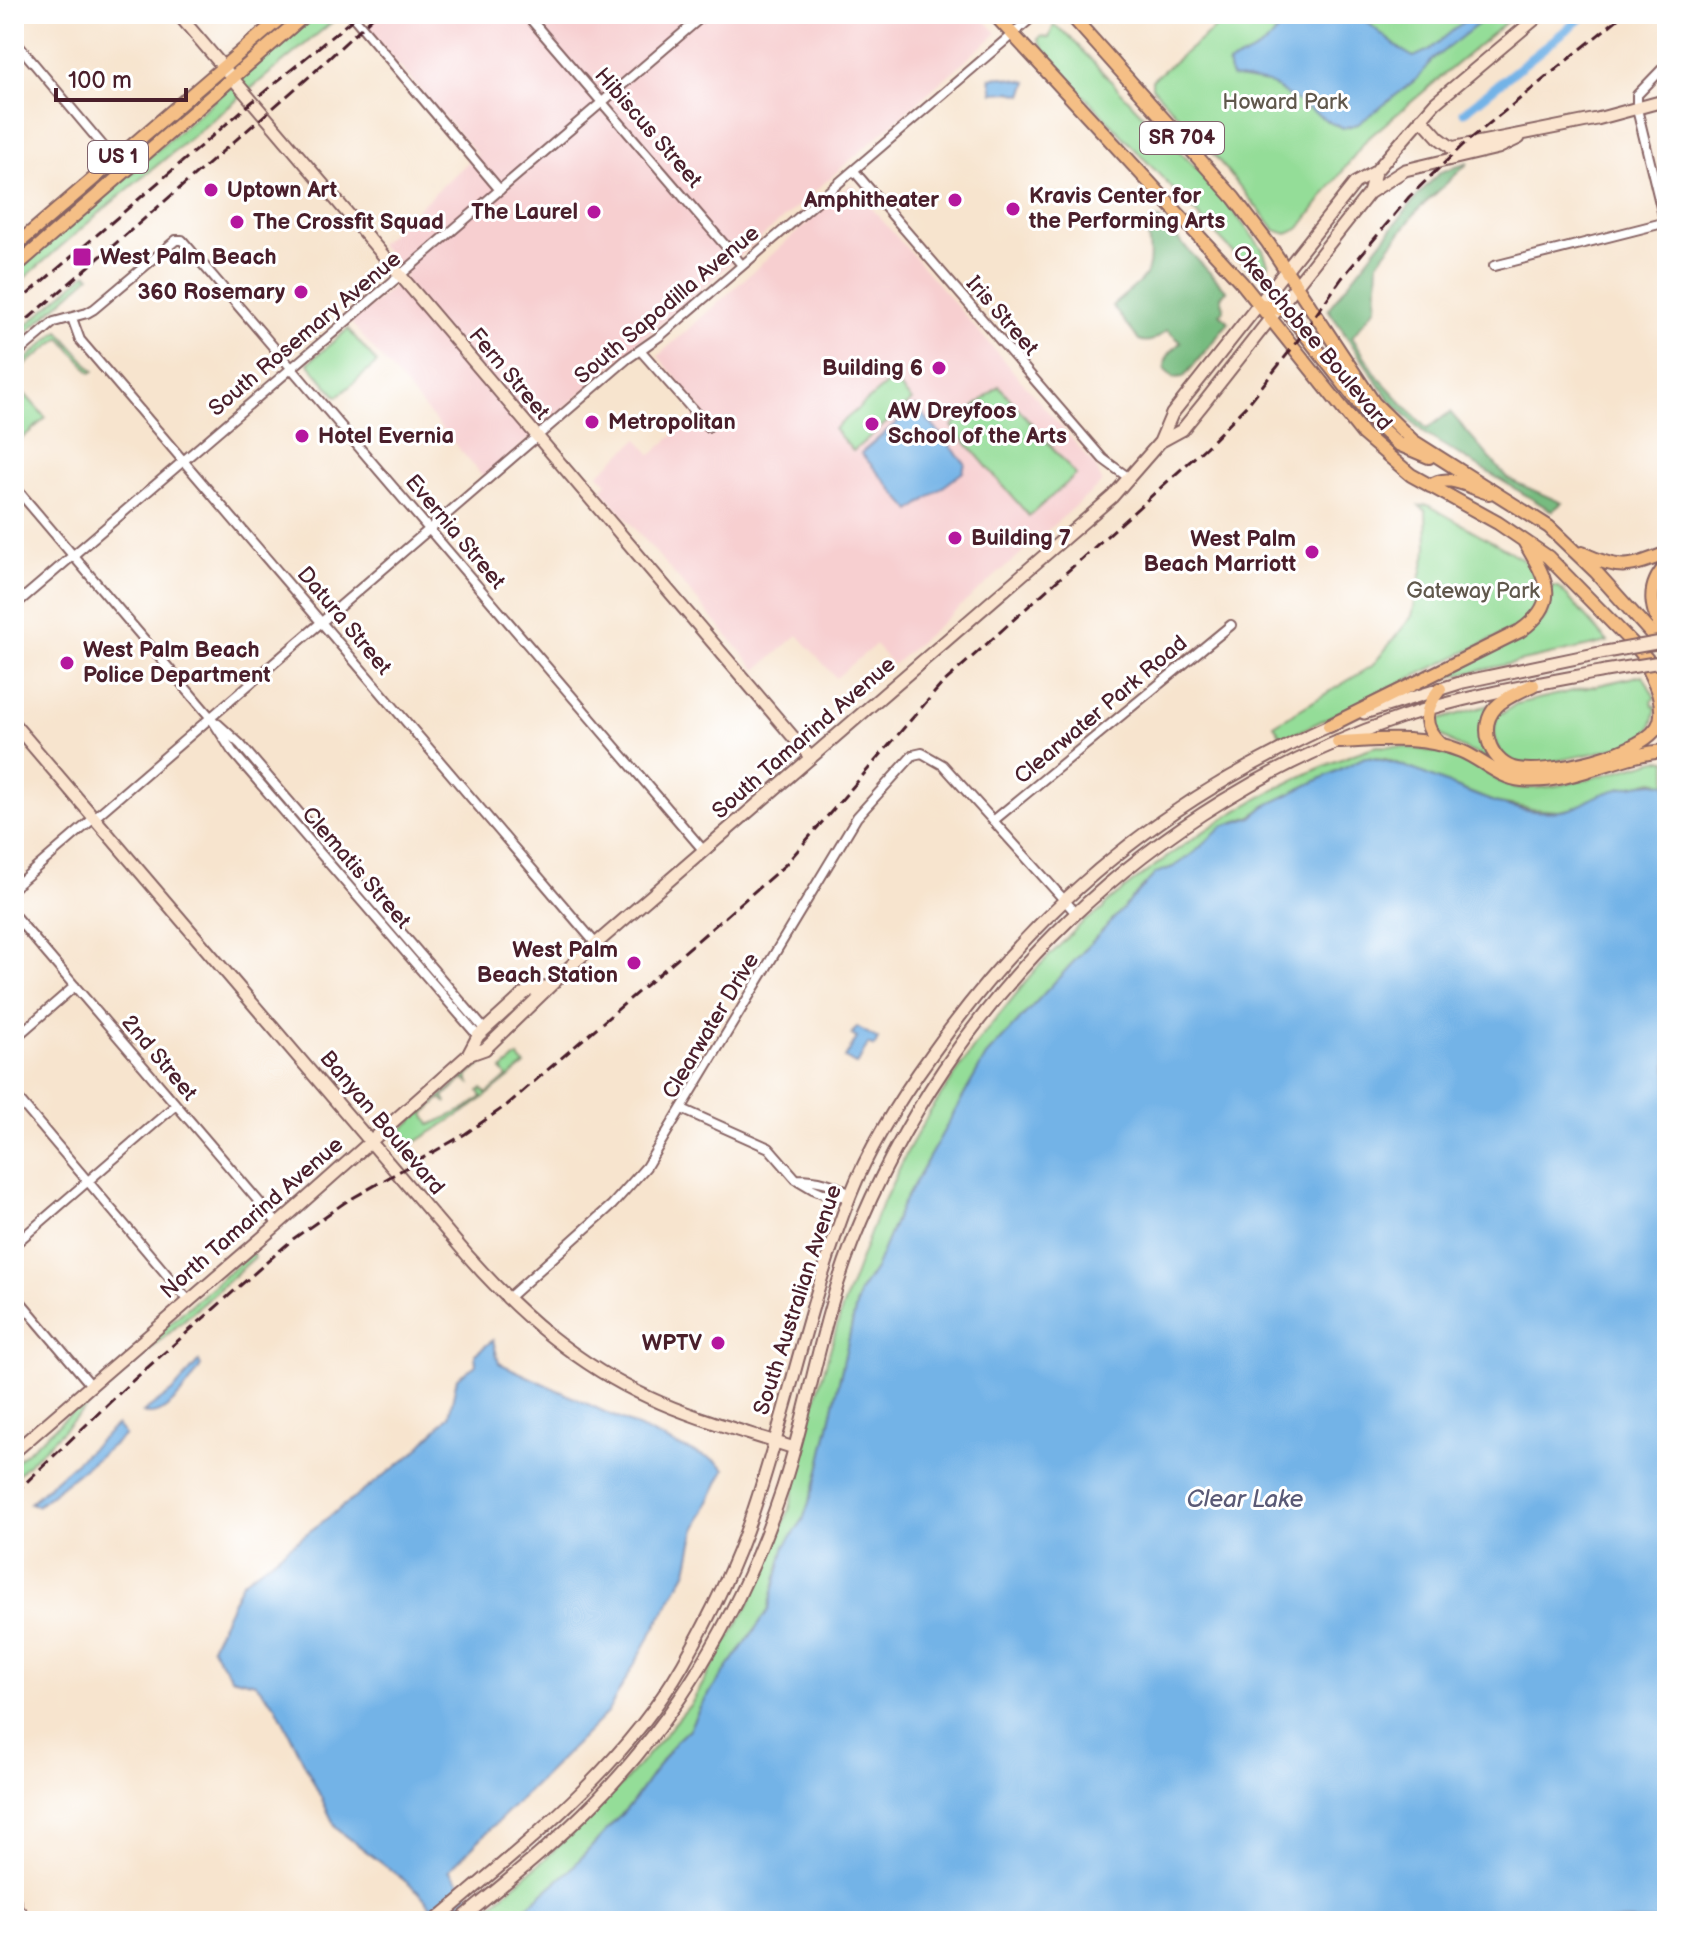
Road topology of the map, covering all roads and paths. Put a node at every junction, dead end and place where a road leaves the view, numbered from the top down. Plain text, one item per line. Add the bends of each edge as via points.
1 (178, 14) edge
2 (285, 14) edge
3 (306, 14) edge
4 (351, 14) edge
5 (526, 14) edge
6 (705, 14) edge
7 (994, 14) edge
8 (1036, 14) edge
9 (1070, 14) edge
10 (1541, 14) edge
11 (1011, 34) junction
12 (14, 40) edge
13 (1667, 64) edge
14 (224, 67) junction
15 (234, 79) junction
16 (1667, 100) edge
17 (602, 102) junction
18 (1637, 109) junction
19 (1421, 118) junction
20 (1531, 133) junction
21 (1451, 148) junction
22 (1469, 156) junction
23 (115, 160) junction
24 (854, 171) junction
25 (125, 172) junction
26 (1375, 172) junction
27 (500, 190) junction
28 (1369, 193) junction
29 (1666, 225) edge
30 (14, 247) edge
31 (15, 264) edge
32 (742, 265) junction
33 (1494, 266) dead end
34 (1286, 269) junction
35 (401, 277) junction
36 (1296, 285) junction
37 (1259, 304) junction
38 (1274, 313) junction
39 (72, 318) junction
40 (640, 350) junction
41 (14, 356) edge
42 (292, 368) junction
43 (708, 427) dead end
44 (537, 438) junction
45 (1160, 442) junction
46 (184, 461) junction
47 (1447, 463) junction
48 (1129, 478) junction
49 (14, 486) edge
50 (1430, 486) junction
51 (1500, 495) junction
52 (430, 530) junction
53 (1523, 538) junction
54 (1572, 548) junction
55 (1667, 553) edge
56 (73, 555) junction
57 (1667, 565) edge
58 (14, 606) edge
59 (322, 623) junction
60 (1231, 625) dead end
61 (1667, 642) edge
62 (1638, 649) junction
63 (1667, 651) edge
64 (1667, 661) edge
65 (1667, 682) edge
66 (1533, 685) junction
67 (1440, 689) junction
68 (1427, 709) junction
69 (211, 718) junction
70 (14, 724) edge
71 (1329, 726) junction
72 (1338, 742) junction
73 (1441, 744) junction
74 (1667, 751) edge
75 (811, 758) junction
76 (94, 818) junction
77 (993, 821) junction
78 (704, 851) junction
79 (14, 887) edge
80 (1064, 899) junction
81 (1075, 912) junction
82 (14, 915) edge
83 (596, 944) junction
84 (75, 986) junction
85 (550, 986) junction
86 (505, 1011) junction
87 (481, 1033) junction
88 (14, 1039) edge
89 (491, 1042) junction
90 (468, 1055) junction
91 (14, 1094) edge
92 (176, 1105) junction
93 (682, 1109) junction
94 (370, 1141) junction
95 (88, 1181) junction
96 (851, 1195) junction
97 (868, 1206) junction
98 (278, 1224) junction
99 (14, 1245) edge
100 (14, 1294) edge
101 (507, 1299) junction
102 (189, 1301) junction
103 (91, 1385) junction
104 (775, 1441) junction
105 (794, 1448) junction
106 (14, 1452) edge
107 (555, 1818) junction
108 (567, 1829) junction
109 (14, 1895) edge
110 (16, 1908) edge
111 (436, 1920) edge
112 (30, 1921) edge
113 (459, 1921) edge

1 - 14 street, Fern Street
2 - 14 main road, US 1
3 - 15 main road, US 1
4 - 27 street
5 - 17 street, Hibiscus Street
6 - 17 street, South Rosemary Avenue
7 - 11 main road, Okeechobee Boulevard / SR 704
8 - 11 street, South Sapodilla Avenue
9 - 34 main road, Okeechobee Boulevard / SR 704 via 1219,180
10 - 19 street
11 - 24 street, South Sapodilla Avenue
11 - 37 main road, Okeechobee Boulevard / SR 704
12 - 23 street
13 - 18 street via 1637,95
14 - 15 street, Fern Street
14 - 23 main road, US 1
15 - 25 main road, US 1
15 - 35 street, Fern Street
16 - 18 street
17 - 27 street, South Rosemary Avenue
17 - 32 street, Hibiscus Street
18 - 20 street
18 - 29 street
19 - 21 street
19 - 26 street
20 - 21 street
20 - 22 street
21 - 22 street
22 - 28 street via 1405,170
23 - 25 street
23 - 30 main road, US 1
24 - 32 street, South Sapodilla Avenue
24 - 48 street, Iris Street via 1103,459
25 - 31 main road, US 1
26 - 28 street
26 - 34 street, South Tamarind Avenue via 1355,183
27 - 35 street, South Rosemary Avenue
28 - 36 street, South Tamarind Avenue
29 - 33 street
32 - 40 street, South Sapodilla Avenue
34 - 36 main road, Okeechobee Boulevard / SR 704
34 - 37 street, South Tamarind Avenue
35 - 42 street, South Rosemary Avenue
35 - 44 street, Fern Street
36 - 38 street, South Tamarind Avenue
36 - 47 main road, Okeechobee Boulevard / SR 704 via 1374,403 1413,441
37 - 38 main road, Okeechobee Boulevard / SR 704
37 - 45 street, South Tamarind Avenue via 1172,414
38 - 45 street, South Tamarind Avenue via 1182,430
38 - 47 main road via 1289,313 1382,430 1408,449
38 - 50 main road, Okeechobee Boulevard / SR 704 via 1363,434
39 - 41 street via 54,322
39 - 42 street, Evernia Street via 94,309 178,239
39 - 46 street, Datura Street via 80,340
40 - 43 street
40 - 44 street, South Sapodilla Avenue
42 - 46 street, South Rosemary Avenue
42 - 52 street, Evernia Street
44 - 52 street, South Sapodilla Avenue
44 - 75 street, Fern Street
45 - 48 street, South Tamarind Avenue
46 - 56 street, South Rosemary Avenue
46 - 59 street, Datura Street
47 - 51 main road, Okeechobee Boulevard / SR 704
48 - 75 street, South Tamarind Avenue
49 - 56 street, Clematis Street
50 - 51 main road via 1449,480
50 - 53 main road, Okeechobee Boulevard / SR 704
51 - 54 main road, Okeechobee Boulevard / SR 704
52 - 59 street, South Sapodilla Avenue
52 - 78 street, Evernia Street
53 - 62 main road, Okeechobee Boulevard / SR 704 via 1559,567
53 - 71 main road via 1547,585 1545,606 1532,623
54 - 55 main road via 1620,567
54 - 63 main road, Okeechobee Boulevard / SR 704
56 - 58 street, South Rosemary Avenue
56 - 69 street, Clematis Street
57 - 61 main road via 1652,587 1657,621
59 - 69 street, South Sapodilla Avenue
59 - 83 street, Datura Street
60 - 77 street, Clearwater Park Road
61 - 67 street, South Australian Avenue, bridge
62 - 65 main road, Okeechobee Boulevard / SR 704
62 - 66 main road via 1659,696 1660,723 1641,743 1614,754 1528,769 1498,758 1487,739 1489,719 1496,707
64 - 66 street, South Australian Avenue, bridge
66 - 68 street, South Australian Avenue
67 - 68 main road
67 - 71 street, South Australian Avenue
68 - 72 street, South Australian Avenue
68 - 73 main road via 1427,728
69 - 76 street, South Sapodilla Avenue
69 - 87 street, Clematis Street via 240,744
70 - 76 street, Banyan Boulevard
71 - 80 street, South Australian Avenue via 1171,813
72 - 73 main road via 1396,739
72 - 81 street, South Australian Avenue via 1250,786 1177,831
73 - 74 main road via 1506,777 1526,781 1583,773
75 - 78 street, South Tamarind Avenue
76 - 79 street, South Sapodilla Avenue
76 - 94 street, Banyan Boulevard
77 - 80 street
77 - 93 street, Clearwater Drive via 943,765 922,753 906,760 857,817
78 - 83 street, South Tamarind Avenue
80 - 81 street
80 - 96 street, South Australian Avenue via 949,1028 897,1105
81 - 97 street, South Australian Avenue via 1004,989 960,1047 891,1154
82 - 84 street, 2nd Street
83 - 85 street, South Tamarind Avenue
84 - 88 street
84 - 92 street, 2nd Street
85 - 86 street, North Tamarind Avenue via 527,991
85 - 89 street, South Tamarind Avenue
86 - 87 street, North Tamarind Avenue
86 - 89 street
87 - 90 street, North Tamarind Avenue
89 - 90 street, South Tamarind Avenue
90 - 94 street, North Tamarind Avenue
91 - 95 street
92 - 95 street
92 - 98 street, 2nd Street
93 - 96 street via 769,1148 796,1179 832,1197
93 - 101 street, Clearwater Drive via 630,1186
94 - 98 street, North Tamarind Avenue
94 - 101 street, Banyan Boulevard
95 - 99 street
95 - 102 street
96 - 97 street
96 - 104 street, South Australian Avenue
97 - 105 street, South Australian Avenue via 838,1284
98 - 102 street, North Tamarind Avenue
100 - 103 street
101 - 104 street, Banyan Boulevard via 545,1333 621,1384 682,1411
102 - 103 street, North Tamarind Avenue
103 - 106 street, North Tamarind Avenue
104 - 105 street, Banyan Boulevard
104 - 107 street, South Australian Avenue via 731,1569 681,1668 619,1751
105 - 108 street, South Australian Avenue via 761,1550 714,1648 646,1744
107 - 108 street
107 - 111 street, South Australian Avenue
108 - 113 street, South Australian Avenue
109 - 110 street
110 - 112 street

